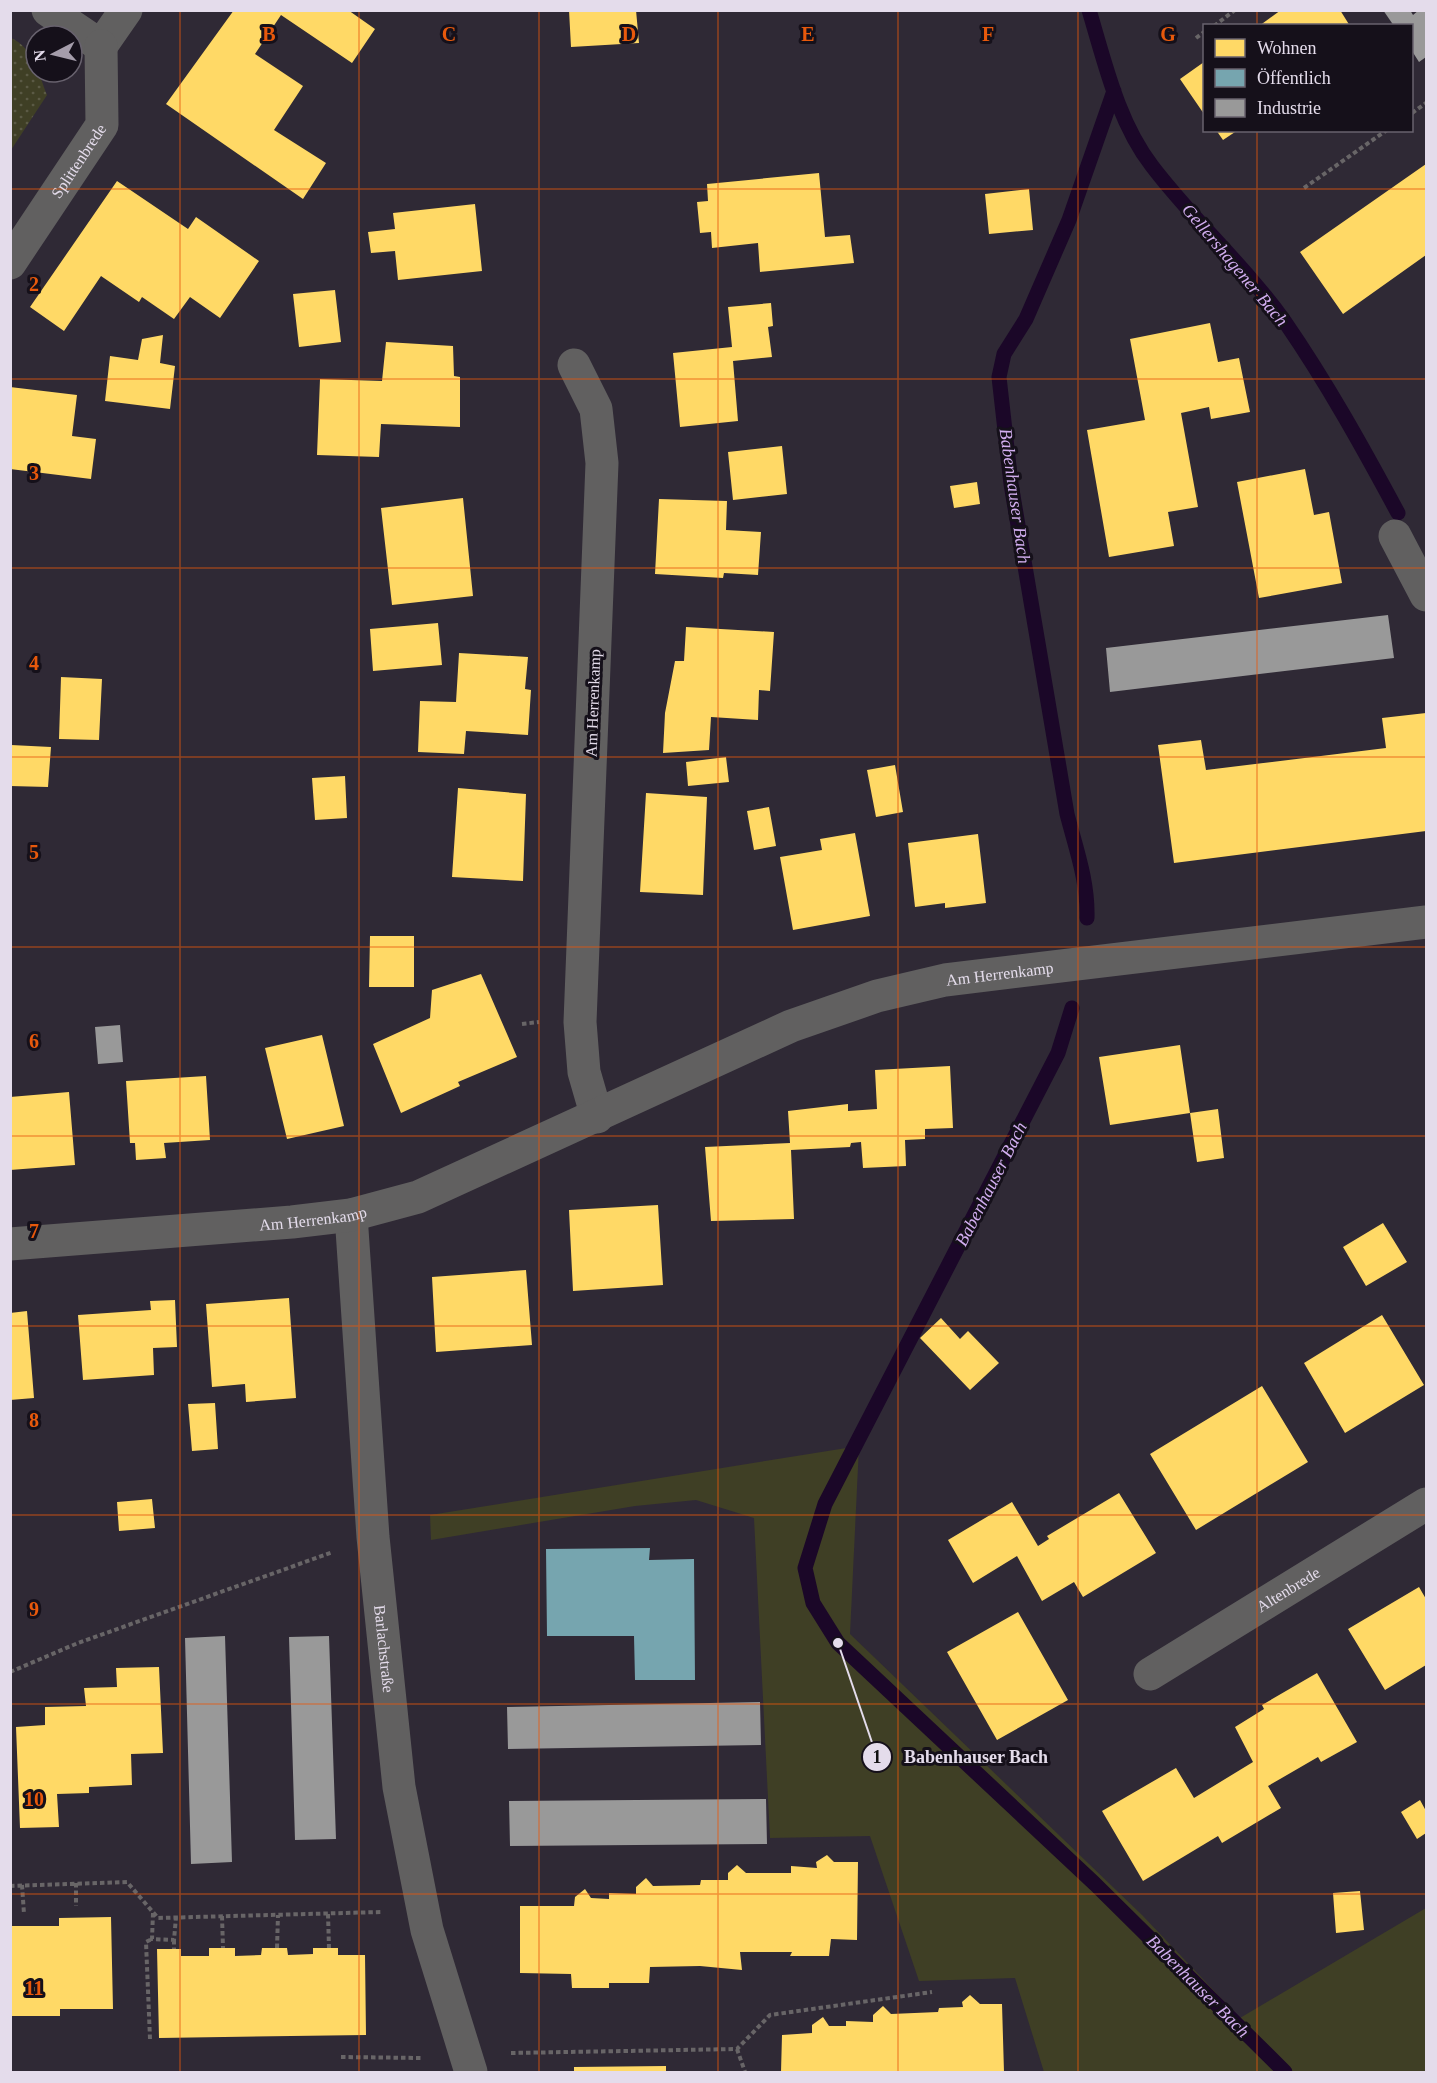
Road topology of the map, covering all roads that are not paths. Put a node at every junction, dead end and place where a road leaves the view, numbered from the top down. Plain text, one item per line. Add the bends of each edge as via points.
1 (48, 10) edge
2 (126, 10) edge
3 (101, 46) junction
4 (10, 263) edge
5 (574, 365) dead end
6 (1395, 536) dead end
7 (1426, 595) edge
8 (1426, 922) edge
9 (597, 1117) junction
10 (351, 1215) junction
11 (10, 1244) edge
12 (1426, 1504) edge
13 (1150, 1674) dead end
14 (467, 2062) edge

1 - 3 street
2 - 3 street
3 - 4 street, Splittenbrede via 102,125
5 - 9 street, Am Herrenkamp via 596,408 602,463 580,1023 584,1071
6 - 7 street
8 - 9 street, Am Herrenkamp via 945,980 877,996 791,1026
9 - 10 street, Am Herrenkamp via 418,1197
10 - 11 street, Am Herrenkamp
10 - 14 street, Barlachstraße via 373,1537 399,1786 423,1911
12 - 13 street, Altenbrede

